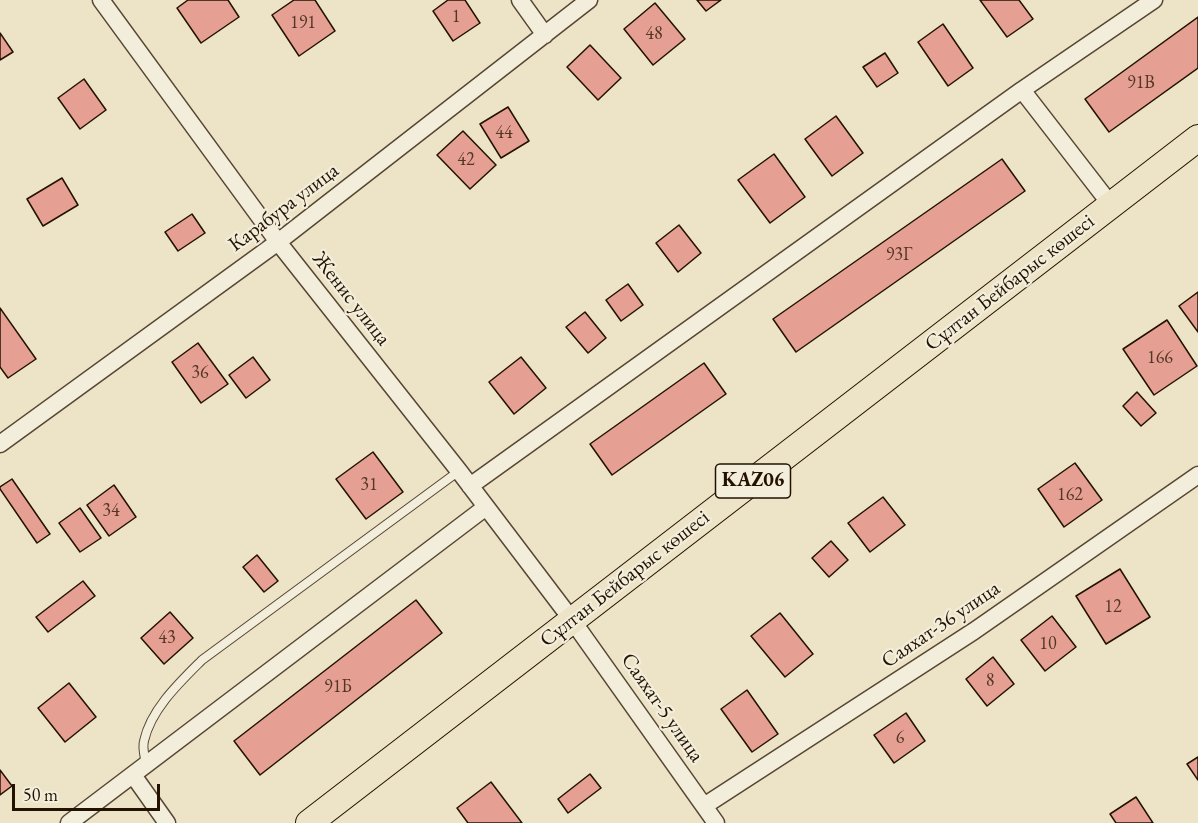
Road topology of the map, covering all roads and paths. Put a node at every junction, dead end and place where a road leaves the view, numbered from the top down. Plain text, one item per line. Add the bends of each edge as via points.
1 (101, 0) edge
2 (520, 0) edge
3 (590, 0) edge
4 (1154, 0) edge
5 (545, 34) junction
6 (1022, 90) junction
7 (1198, 138) edge
8 (1111, 205) junction
9 (278, 242) junction
10 (3, 437) edge
11 (459, 471) junction
12 (1198, 476) edge
13 (470, 486) junction
14 (486, 507) junction
15 (572, 620) junction
16 (139, 770) junction
17 (704, 806) junction
18 (315, 821) edge
19 (69, 823) edge
20 (167, 823) edge
21 (716, 823) edge

1 - 9 street, Женис улица
2 - 5 street
3 - 5 street, Карабура улица
4 - 6 street
5 - 9 street, Карабура улица
6 - 8 street
6 - 13 street
7 - 8 main road, Сұлтан Бейбарыс көшесі / KAZ06
8 - 15 main road, Сұлтан Бейбарыс көшесі / KAZ06
9 - 10 street, Карабура улица
9 - 11 street, Женис улица
11 - 13 street, Женис улица
11 - 16 lane via 202,660 158,711 143,743
12 - 17 street, Саяхат-36 улица via 974,631
13 - 14 street, Женис улица
14 - 15 street, Женис улица
14 - 16 street
15 - 17 street, Саяхат-5 улица
15 - 18 main road, Сұлтан Бейбарыс көшесі / KAZ06
16 - 19 street
16 - 20 street
17 - 21 street, Саяхат-5 улица

